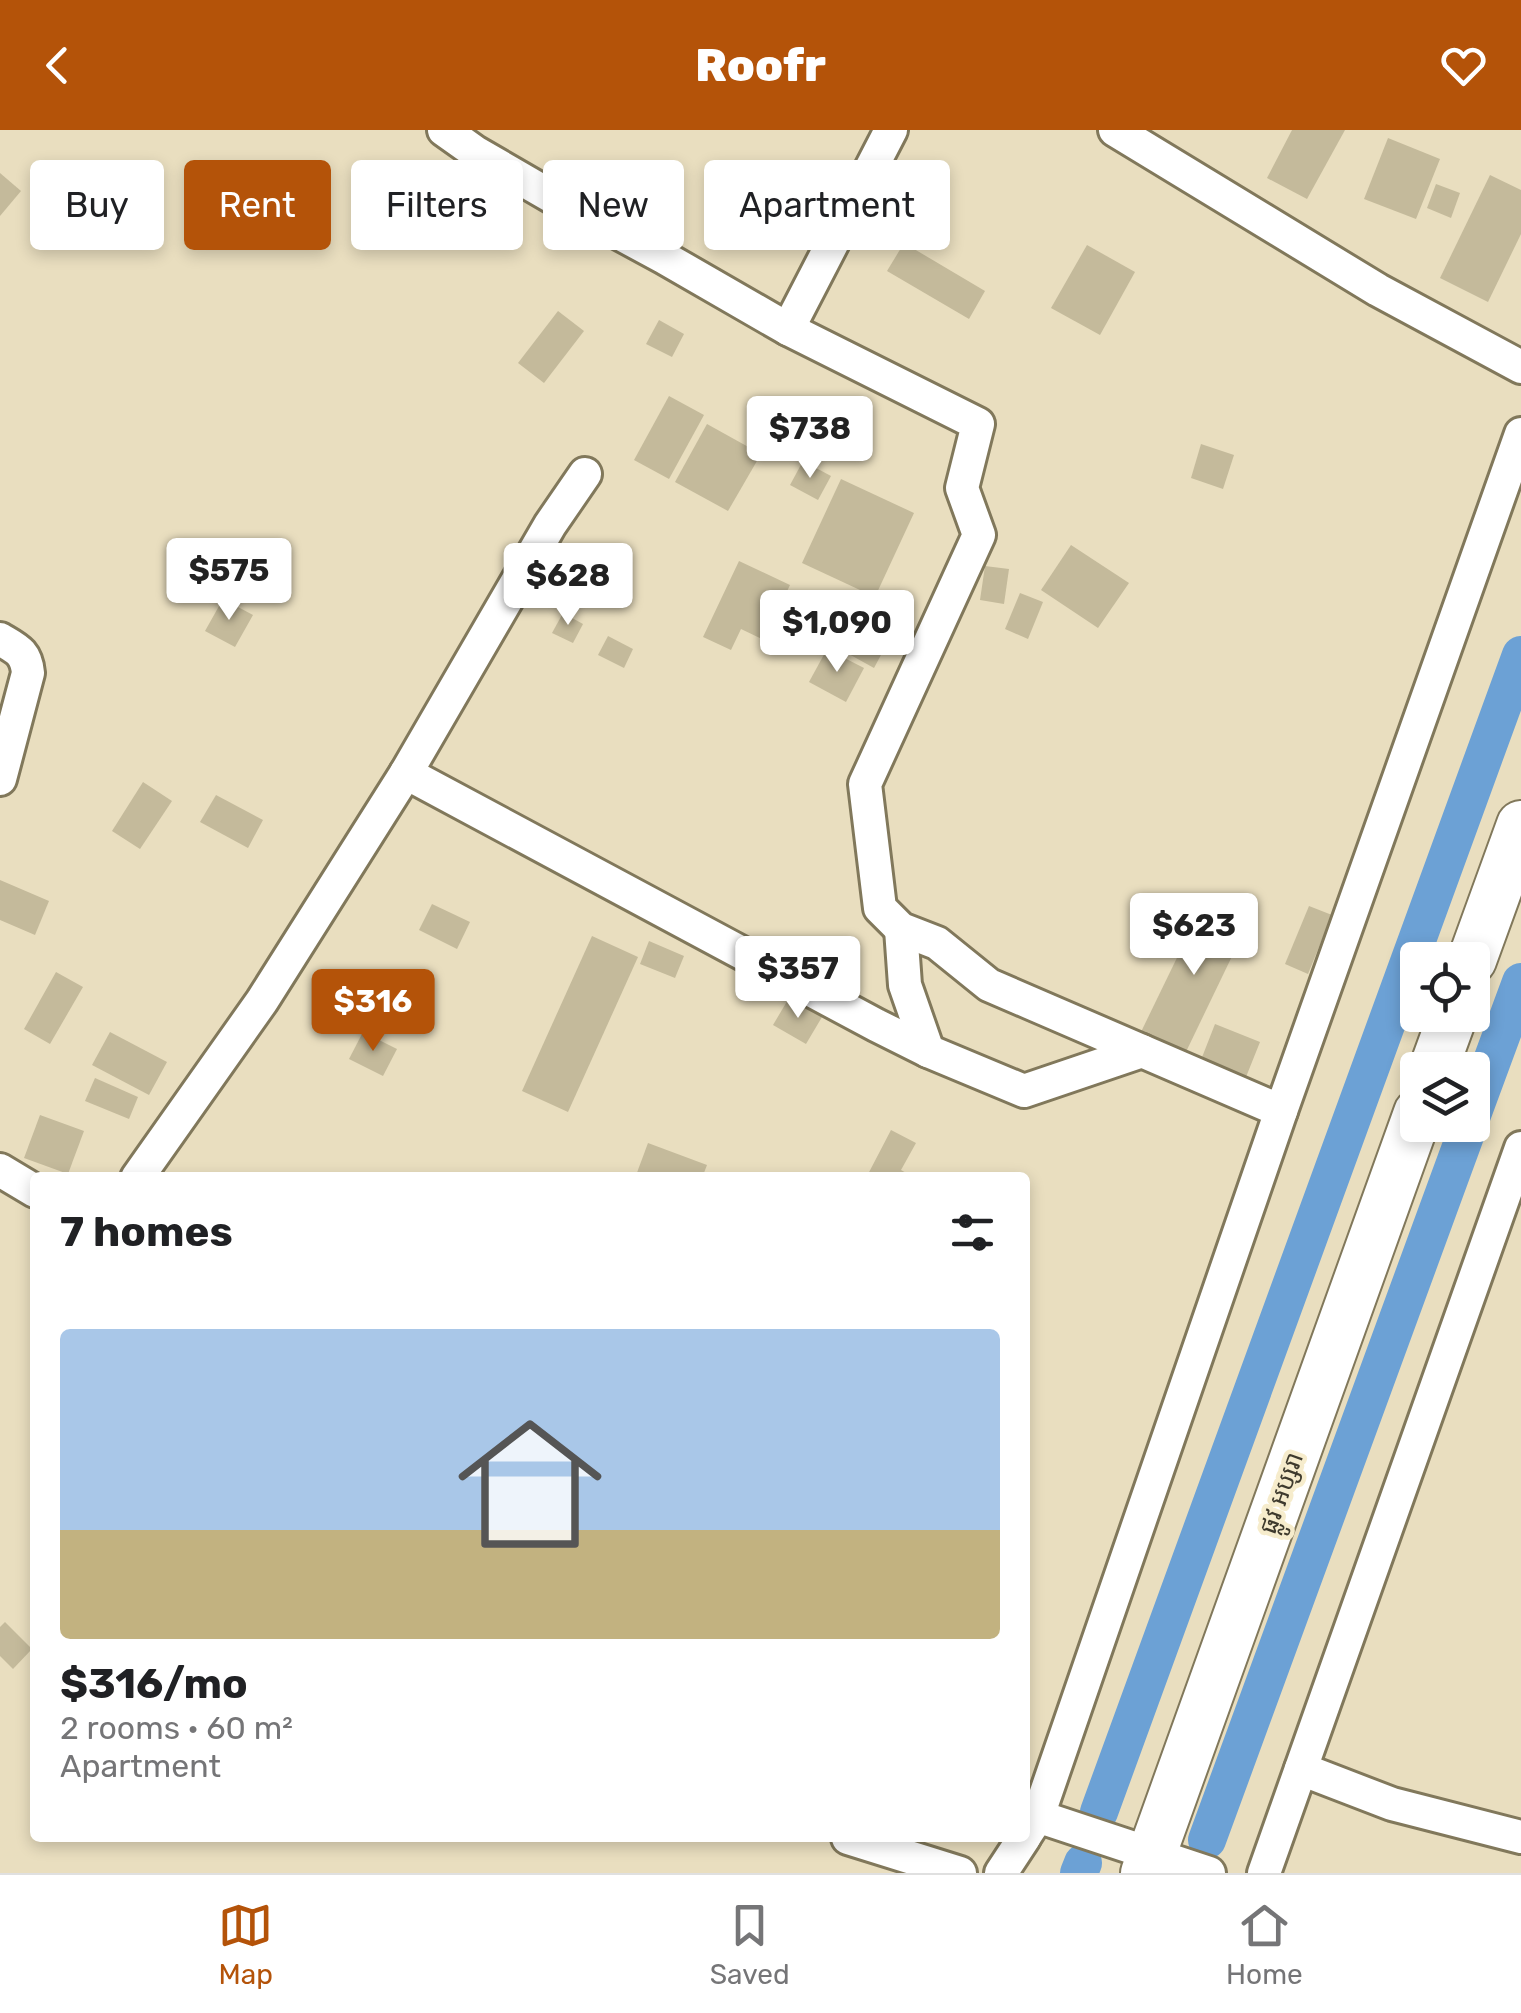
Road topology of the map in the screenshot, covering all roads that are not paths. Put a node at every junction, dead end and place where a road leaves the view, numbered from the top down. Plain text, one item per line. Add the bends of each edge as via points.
1 (444, 130) edge
2 (891, 130) edge
3 (1115, 130) edge
4 (788, 328) junction
5 (1521, 367) edge
6 (1521, 434) edge
7 (584, 474) dead end
8 (0, 639) edge
9 (406, 773) junction
10 (0, 779) edge
11 (1521, 825) edge
12 (901, 929) junction
13 (1479, 942) edge
14 (928, 1050) junction
15 (1142, 1051) junction
16 (1282, 1112) junction
17 (1408, 1142) edge
18 (1521, 1148) edge
19 (0, 1170) edge
20 (141, 1172) edge
21 (30, 1189) edge
22 (1301, 1769) junction
23 (1030, 1819) edge
24 (1030, 1826) edge
25 (1521, 1837) edge
26 (861, 1842) edge
27 (1018, 1842) edge
28 (1148, 1864) edge
29 (960, 1873) edge
30 (1001, 1873) edge
31 (1209, 1873) edge
32 (1264, 1873) edge

1 - 4 street
2 - 4 street
3 - 5 street via 1378,290
4 - 12 street via 978,424 962,488 979,535 864,784 880,908
6 - 16 street
7 - 9 street
8 - 10 street via 20,651 28,672
9 - 14 street
9 - 20 street via 262,1001
11 - 13 street
12 - 14 street via 904,984
12 - 15 street via 937,943 988,985
14 - 15 street via 1024,1092
15 - 16 street
16 - 23 street
17 - 28 street, ផ្លូវ អប្សរា
18 - 22 street
19 - 21 street
22 - 25 street via 1392,1804
22 - 32 street
24 - 28 street
26 - 29 street
27 - 30 street
28 - 31 street

